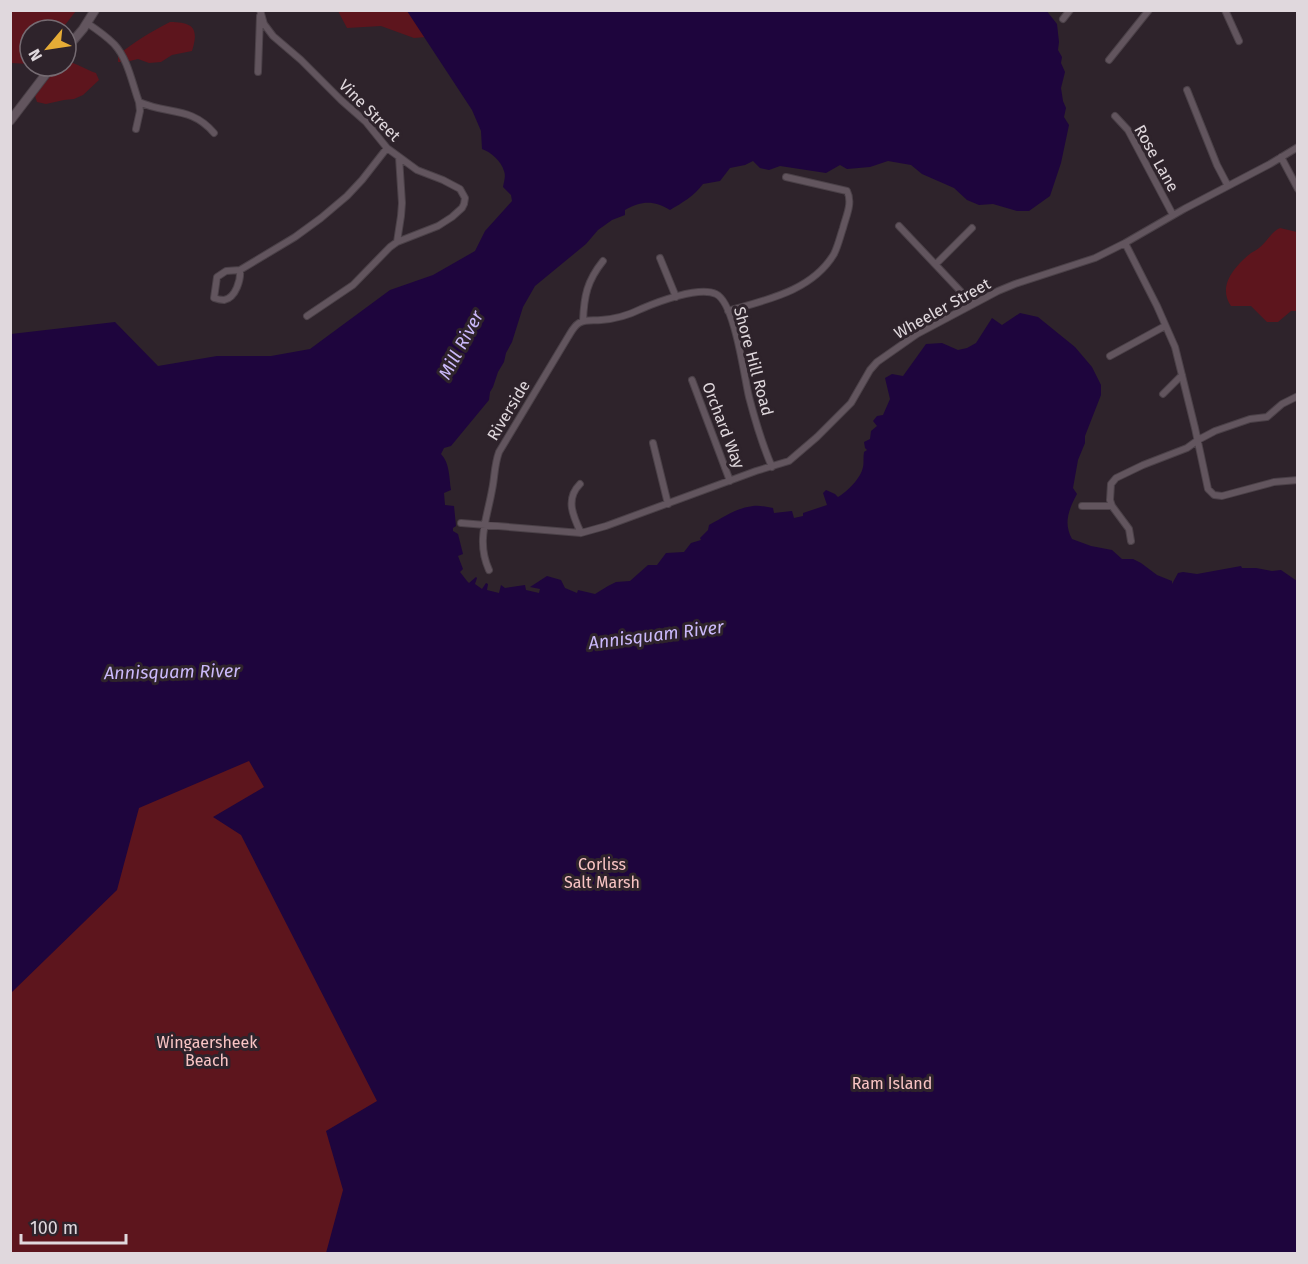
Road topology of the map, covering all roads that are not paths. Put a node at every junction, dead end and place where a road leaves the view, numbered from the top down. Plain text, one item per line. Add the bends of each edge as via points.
1 (95, 10) edge
2 (1070, 10) edge
3 (1149, 10) edge
4 (1225, 10) edge
5 (261, 11) edge
6 (1063, 19) dead end
7 (87, 22) junction
8 (78, 34) edge
9 (1239, 41) dead end
10 (1109, 60) dead end
11 (258, 72) dead end
12 (43, 78) edge
13 (1187, 90) dead end
14 (139, 102) junction
15 (1115, 116) dead end
16 (10, 121) edge
17 (136, 129) dead end
18 (214, 133) dead end
19 (1298, 147) edge
20 (387, 148) junction
21 (399, 157) junction
22 (1281, 157) junction
23 (786, 177) dead end
24 (1228, 186) junction
25 (1298, 189) edge
26 (1173, 215) junction
27 (898, 226) dead end
28 (972, 228) dead end
29 (397, 242) junction
30 (1125, 243) junction
31 (660, 258) dead end
32 (603, 261) dead end
33 (936, 264) junction
34 (240, 270) junction
35 (676, 297) junction
36 (975, 303) junction
37 (728, 311) junction
38 (307, 316) dead end
39 (583, 321) junction
40 (1165, 326) junction
41 (1110, 357) dead end
42 (1182, 375) junction
43 (692, 380) dead end
44 (1163, 394) dead end
45 (1298, 396) edge
46 (1198, 440) junction
47 (653, 443) dead end
48 (772, 466) junction
49 (1298, 480) edge
50 (730, 481) junction
51 (580, 484) dead end
52 (668, 504) junction
53 (1082, 506) dead end
54 (1112, 506) junction
55 (461, 523) dead end
56 (484, 525) junction
57 (581, 533) junction
58 (1131, 541) dead end
59 (489, 570) dead end

1 - 7 main road
2 - 6 street
3 - 10 street
4 - 9 street
5 - 11 street, Vine Street
5 - 20 street, Vine Street via 264,24 277,40 366,122
7 - 8 main road
7 - 14 street via 115,45
12 - 16 main road
13 - 24 street
14 - 17 street
14 - 18 street via 198,118
15 - 26 street, Rose Lane via 1128,130
19 - 22 street, Wheeler Street
20 - 21 street, Vine Street
20 - 34 street via 348,196 296,237
21 - 29 street, Vine Street via 402,203
21 - 29 street via 417,170 455,186 465,198 462,208 452,217
22 - 24 street, Wheeler Street
22 - 25 street
23 - 37 street via 847,191 849,209 835,252 819,273 794,290
24 - 26 street, Wheeler Street
26 - 30 street, Wheeler Street
27 - 33 street
28 - 33 street
29 - 38 street via 353,285
30 - 36 street, Wheeler Street
30 - 40 street
31 - 35 street
32 - 39 street via 584,300
33 - 36 street
34 - 34 street via 226,271 217,277 214,298 231,297
35 - 37 street, Shore Hill Road via 709,292 722,298
35 - 39 street, Shore Hill Road via 623,316
36 - 48 street, Wheeler Street via 917,334 877,362 837,418 789,461
37 - 48 street, Shore Hill Road via 753,412
39 - 56 street, Riverside via 567,337 499,452
40 - 41 street
40 - 42 street
42 - 44 street
42 - 46 street
43 - 50 street, Orchard Way
45 - 46 street via 1267,417 1233,424
46 - 49 street via 1208,489 1214,495
46 - 54 street via 1116,478 1111,484
47 - 52 street
48 - 50 street, Wheeler Street
50 - 52 street, Wheeler Street
51 - 57 street via 571,504
52 - 57 street, Wheeler Street
53 - 54 street
54 - 58 street via 1129,529
55 - 56 street, Wheeler Street
56 - 57 street, Wheeler Street
56 - 59 street via 483,555

